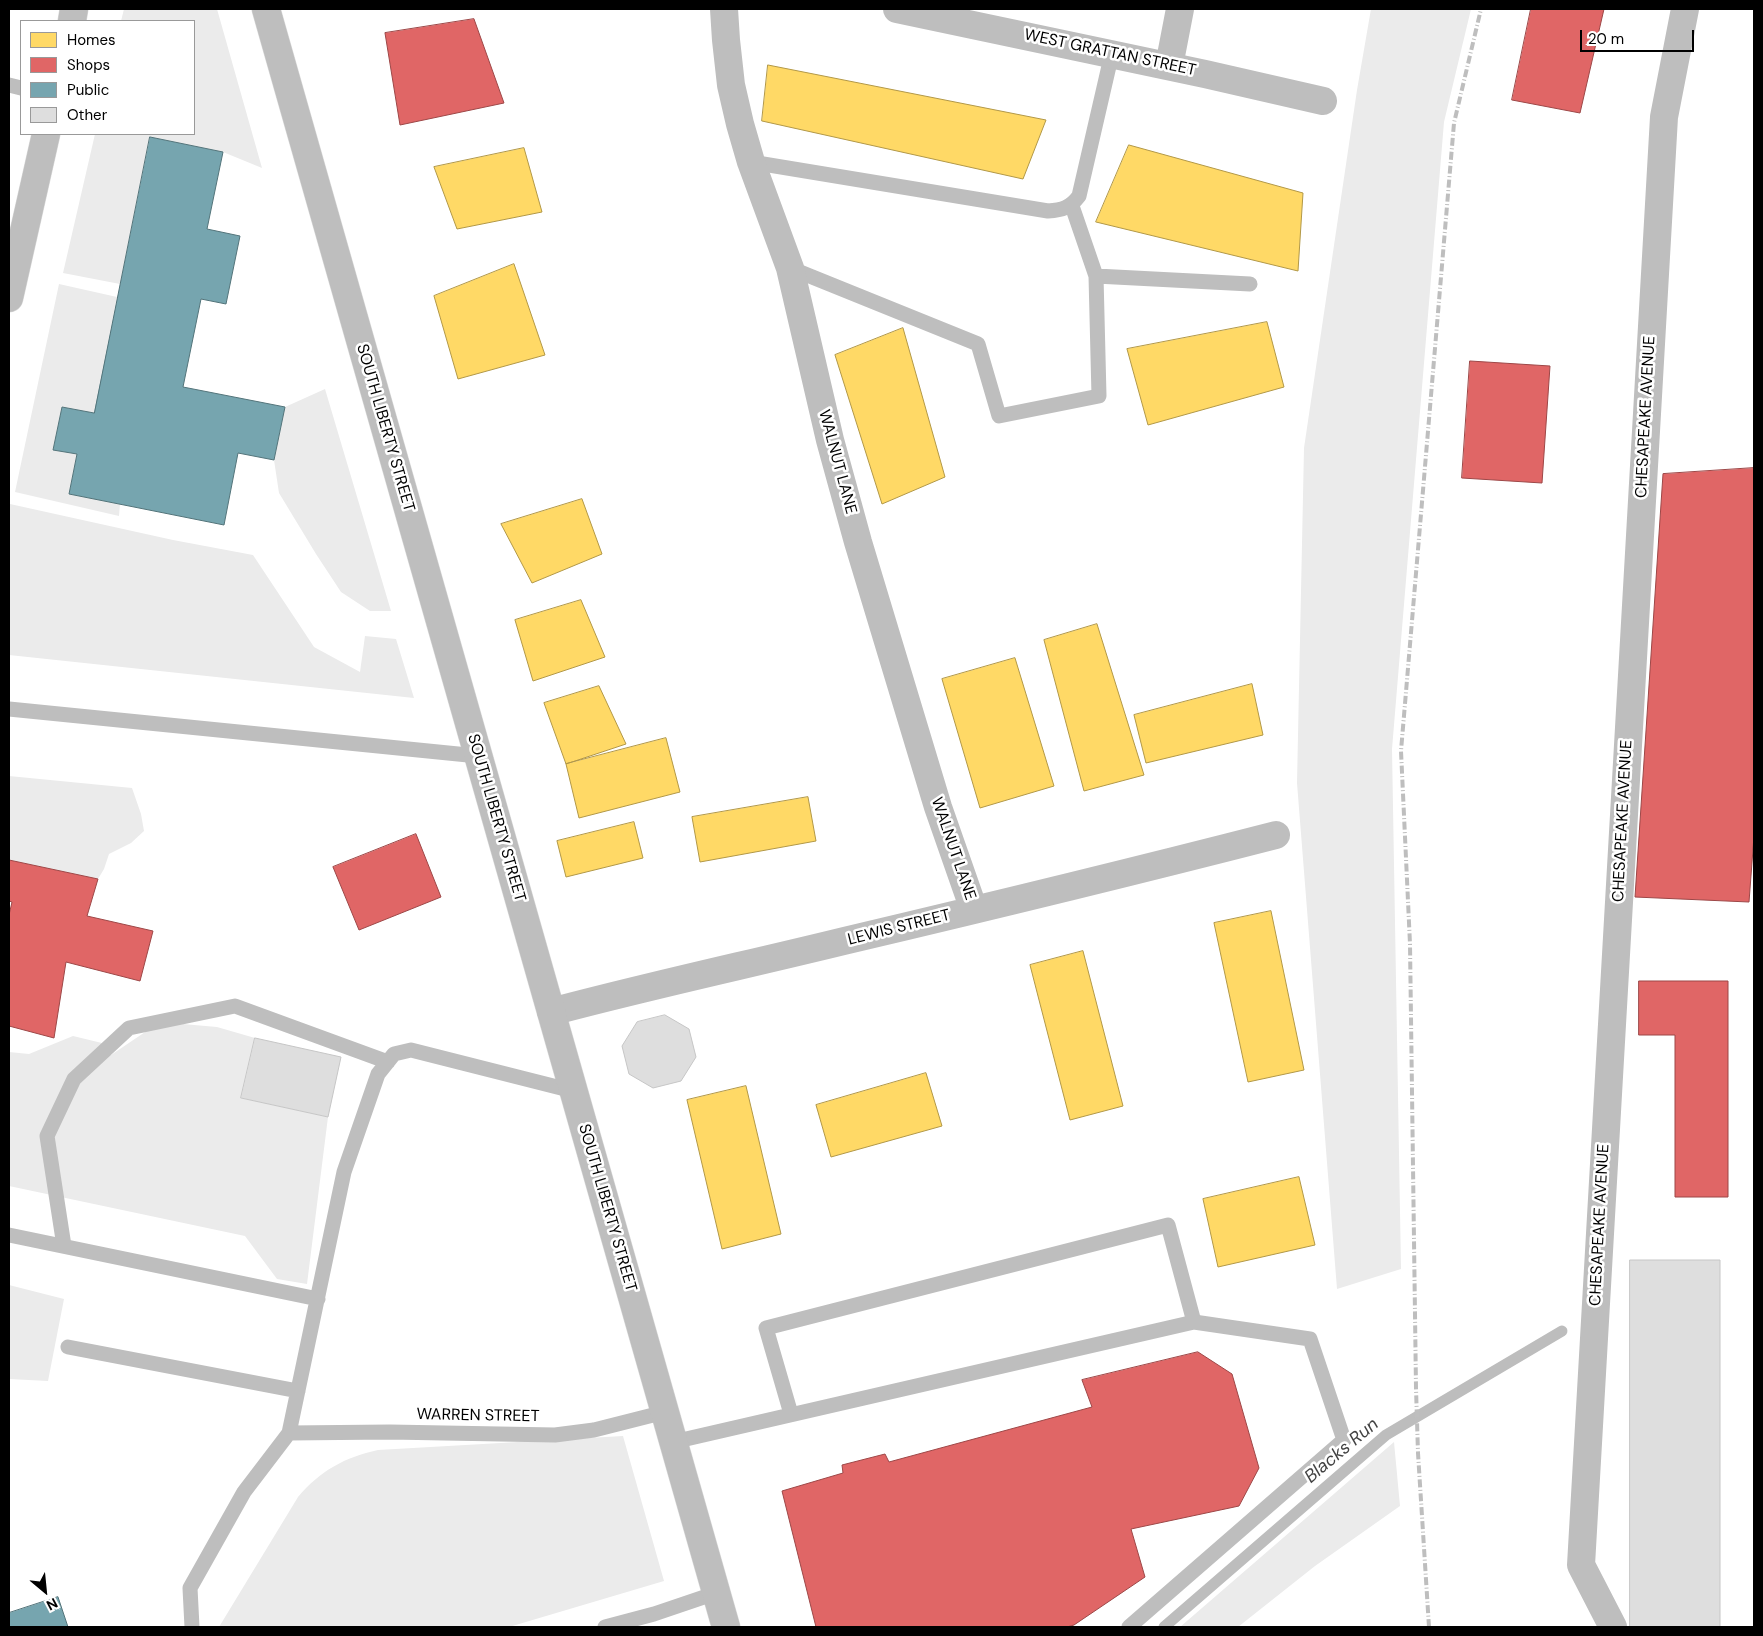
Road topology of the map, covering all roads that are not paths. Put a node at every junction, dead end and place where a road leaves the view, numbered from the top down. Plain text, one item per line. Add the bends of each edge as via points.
1 (266, 9) edge
2 (724, 9) edge
3 (897, 9) edge
4 (1180, 9) edge
5 (1685, 9) edge
6 (1112, 54) junction
7 (1169, 66) junction
8 (1323, 101) dead end
9 (46, 135) edge
10 (751, 162) junction
11 (1072, 206) junction
12 (790, 268) junction
13 (1096, 276) junction
14 (1250, 284) dead end
15 (9, 298) edge
16 (9, 709) edge
17 (478, 756) junction
18 (1276, 835) dead end
19 (974, 910) junction
20 (551, 1012) junction
21 (388, 1062) junction
22 (574, 1091) junction
23 (9, 1235) edge
24 (64, 1246) junction
25 (318, 1299) junction
26 (1194, 1322) junction
27 (68, 1347) dead end
28 (298, 1391) junction
29 (664, 1412) junction
30 (791, 1414) junction
31 (289, 1433) junction
32 (673, 1442) junction
33 (716, 1593) junction
34 (653, 1621) edge
35 (192, 1627) edge
36 (605, 1627) edge
37 (726, 1627) edge
38 (1129, 1627) edge
39 (1613, 1627) edge

1 - 17 street, SOUTH LIBERTY STREET
2 - 10 street, WALNUT LANE via 731,85
3 - 6 street, WEST GRATTAN STREET
4 - 7 street
5 - 39 street, CHESAPEAKE AVENUE via 1664,117 1581,1566
6 - 7 street, WEST GRATTAN STREET
6 - 11 lane via 1079,196
7 - 8 street, WEST GRATTAN STREET
9 - 15 street
10 - 11 lane via 1048,211
10 - 12 street, WALNUT LANE
11 - 13 lane
12 - 13 lane via 978,344 999,416 1099,396
12 - 19 street, WALNUT LANE via 830,440 858,542 938,807
13 - 14 lane
16 - 17 lane
17 - 20 street, SOUTH LIBERTY STREET
18 - 19 street, LEWIS STREET
19 - 20 street, LEWIS STREET via 644,987
20 - 22 street, SOUTH LIBERTY STREET
21 - 22 lane via 394,1054 411,1050
21 - 24 lane via 234,1006 129,1028 74,1079 47,1136
21 - 25 lane via 378,1074 344,1172
22 - 29 street, SOUTH LIBERTY STREET
23 - 24 lane
24 - 25 lane
25 - 28 lane
26 - 30 lane
26 - 30 lane via 1168,1225 766,1328
26 - 38 lane via 1310,1339 1344,1440
27 - 28 lane
28 - 31 lane
29 - 31 lane, WARREN STREET via 594,1430 555,1435
29 - 32 street, SOUTH LIBERTY STREET
30 - 32 lane
31 - 35 lane via 244,1492 190,1588
32 - 33 street, SOUTH LIBERTY STREET
33 - 34 lane
33 - 37 street, SOUTH LIBERTY STREET
34 - 36 lane

